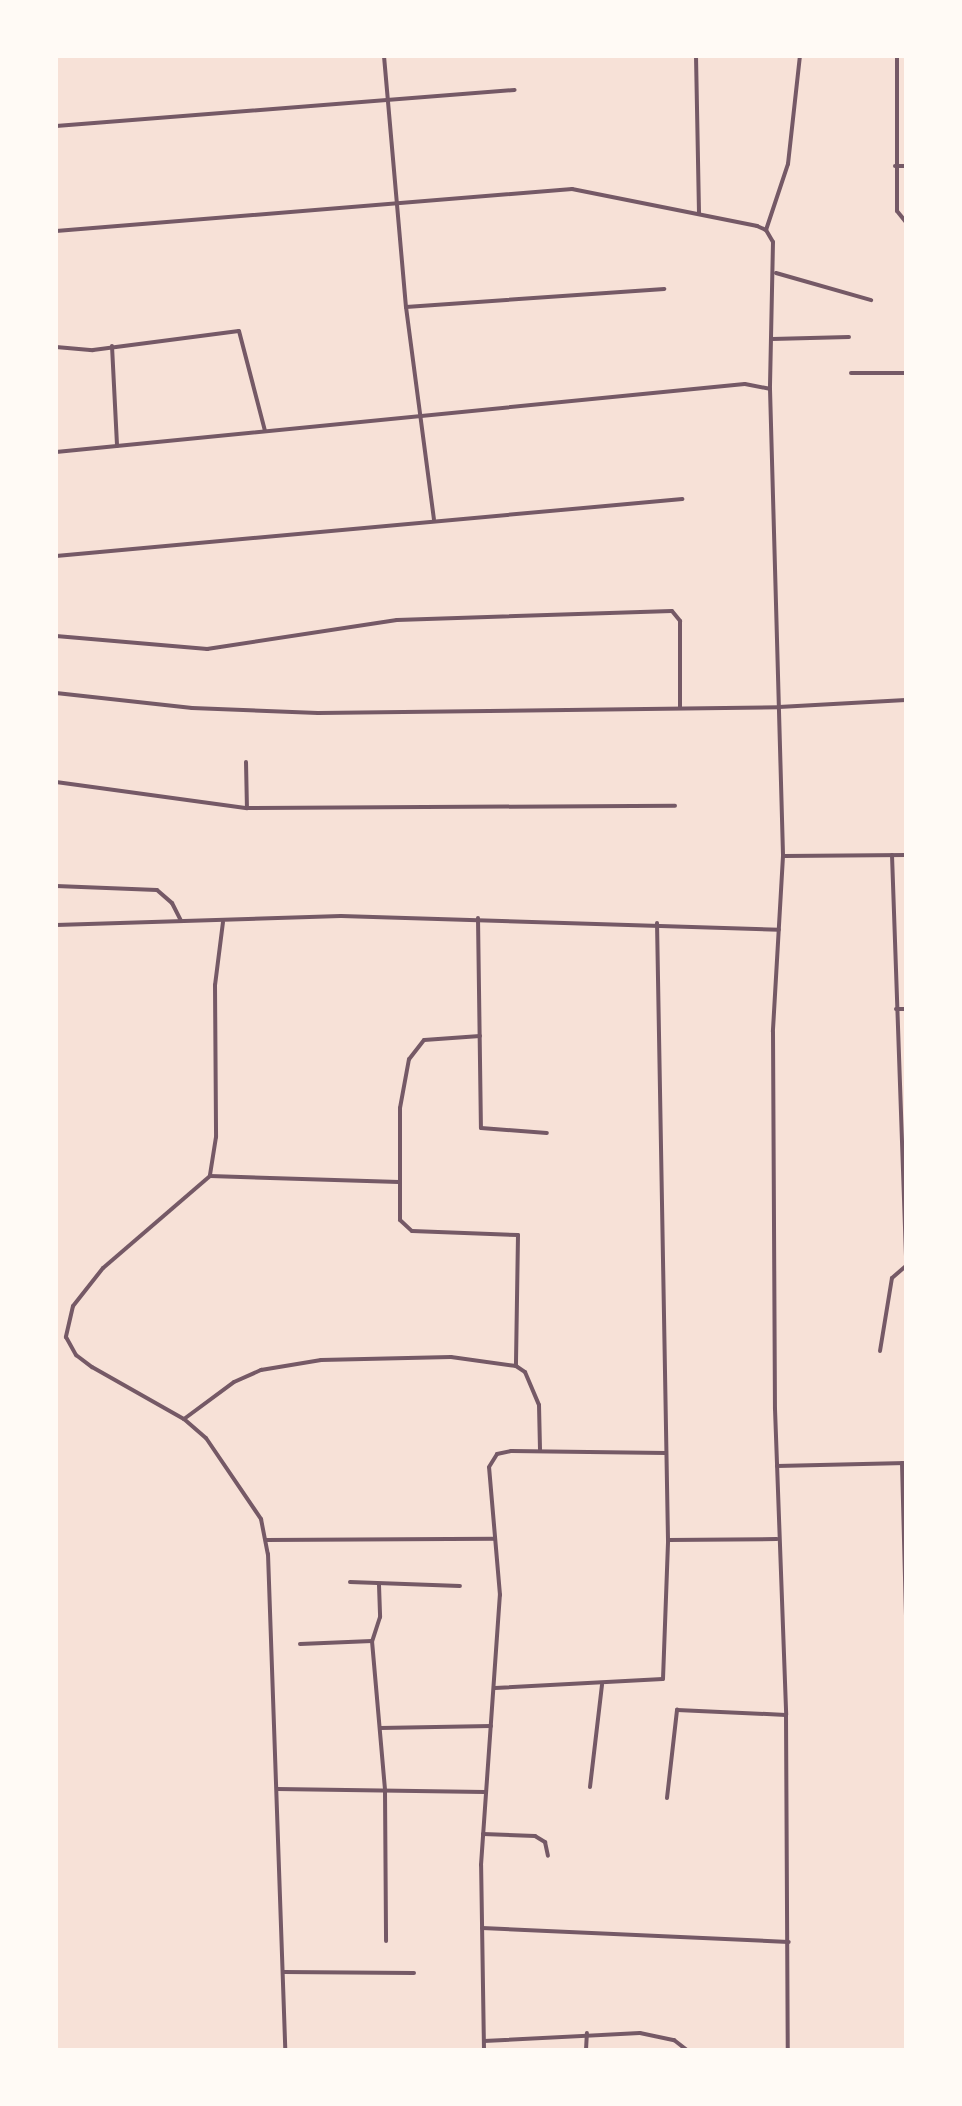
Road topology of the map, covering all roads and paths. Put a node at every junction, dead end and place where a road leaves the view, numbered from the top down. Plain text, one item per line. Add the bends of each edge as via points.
1 (384, 56) edge
2 (696, 56) edge
3 (800, 56) edge
4 (897, 56) edge
5 (515, 90) dead end
6 (388, 99) junction
7 (56, 126) edge
8 (895, 166) junction
9 (906, 166) edge
10 (396, 201) junction
11 (699, 213) junction
12 (906, 222) edge
13 (766, 230) junction
14 (56, 231) edge
15 (776, 273) junction
16 (664, 289) dead end
17 (871, 300) dead end
18 (406, 307) junction
19 (849, 337) dead end
20 (772, 339) junction
21 (112, 346) junction
22 (56, 347) edge
23 (851, 373) dead end
24 (906, 373) edge
25 (770, 389) junction
26 (420, 415) junction
27 (265, 431) junction
28 (117, 446) junction
29 (56, 452) edge
30 (682, 499) dead end
31 (434, 519) junction
32 (56, 556) edge
33 (56, 636) edge
34 (56, 693) edge
35 (906, 700) edge
36 (779, 707) junction
37 (680, 708) junction
38 (246, 762) dead end
39 (56, 782) edge
40 (675, 806) dead end
41 (247, 808) junction
42 (892, 855) junction
43 (906, 855) edge
44 (783, 856) junction
45 (56, 886) edge
46 (478, 918) junction
47 (181, 922) junction
48 (223, 922) junction
49 (657, 923) junction
50 (56, 925) edge
51 (779, 930) junction
52 (896, 1009) junction
53 (906, 1009) edge
54 (480, 1036) junction
55 (547, 1133) dead end
56 (210, 1176) junction
57 (400, 1182) junction
58 (906, 1266) edge
59 (880, 1351) dead end
60 (516, 1366) junction
61 (184, 1419) junction
62 (540, 1450) junction
63 (666, 1453) junction
64 (904, 1463) edge
65 (777, 1466) junction
66 (495, 1539) junction
67 (777, 1539) junction
68 (266, 1540) junction
69 (668, 1540) junction
70 (350, 1582) dead end
71 (379, 1585) junction
72 (460, 1586) dead end
73 (906, 1617) edge
74 (372, 1641) junction
75 (300, 1644) dead end
76 (602, 1685) junction
77 (495, 1688) junction
78 (786, 1715) junction
79 (491, 1726) junction
80 (380, 1728) junction
81 (590, 1787) dead end
82 (277, 1789) junction
83 (385, 1791) junction
84 (485, 1792) junction
85 (667, 1798) dead end
86 (483, 1834) junction
87 (548, 1856) dead end
88 (482, 1928) junction
89 (386, 1941) dead end
90 (789, 1942) junction
91 (283, 1972) junction
92 (414, 1973) dead end
93 (587, 2033) junction
94 (484, 2041) junction
95 (285, 2050) edge
96 (484, 2050) edge
97 (586, 2050) edge
98 (687, 2050) edge
99 (788, 2050) edge

1 - 6 street
2 - 11 street
3 - 13 street via 788,164
4 - 8 street
5 - 6 street
6 - 7 street
6 - 10 street
8 - 9 street
8 - 12 street via 897,211
10 - 11 street via 572,189
10 - 14 street
10 - 18 street
11 - 13 street
13 - 15 street
15 - 17 street
15 - 20 street
16 - 18 street
18 - 26 street
19 - 20 street
20 - 25 street
21 - 22 street
21 - 27 street via 241,332
21 - 28 street
23 - 24 street
25 - 26 street via 745,384
25 - 36 street
26 - 27 street
26 - 31 street
27 - 28 street
28 - 29 street
30 - 31 street
31 - 32 street
33 - 37 street via 207,649 397,620 672,611 680,621
34 - 37 street via 192,708 318,713
35 - 36 street
36 - 37 street
36 - 44 street
38 - 41 street
39 - 41 street
40 - 41 street
42 - 43 street
42 - 44 street
42 - 52 street
44 - 51 street
45 - 47 street via 157,890 172,903
46 - 48 street via 341,916
46 - 49 street
46 - 54 street
47 - 48 street
47 - 50 street
48 - 56 street via 215,985 216,1137
49 - 51 street
49 - 63 street
51 - 65 street via 772,1061
52 - 53 street
52 - 58 street
54 - 55 street via 481,1128
54 - 57 street via 424,1040 412,1052 402,1089
56 - 57 street
56 - 61 street via 103,1268 73,1306 66,1327 76,1355
57 - 60 street via 400,1220 412,1231 518,1235
58 - 59 street via 892,1278
60 - 61 street via 428,1355 292,1364 234,1382
60 - 62 street via 525,1372 539,1405
61 - 68 street via 234,1476 261,1519
62 - 63 street
62 - 66 street via 503,1452 493,1458
63 - 69 street
64 - 65 street
64 - 73 street
65 - 67 street
66 - 68 street
66 - 77 street via 500,1595
67 - 69 street
67 - 78 street
68 - 82 street
69 - 76 street via 663,1679
70 - 71 street
71 - 72 street
71 - 74 street via 380,1617
74 - 75 street
74 - 80 street
76 - 77 street
76 - 81 street
77 - 79 street
78 - 85 street via 677,1710
78 - 90 street
79 - 80 street
79 - 84 street
80 - 83 street
82 - 83 street
82 - 91 street
83 - 84 street
83 - 89 street
84 - 86 street
86 - 87 street via 535,1836 545,1842
86 - 88 street
88 - 90 street
88 - 94 street
90 - 99 street
91 - 92 street
91 - 95 street
93 - 94 street
93 - 97 street
93 - 98 street via 640,2033 674,2040
94 - 96 street

